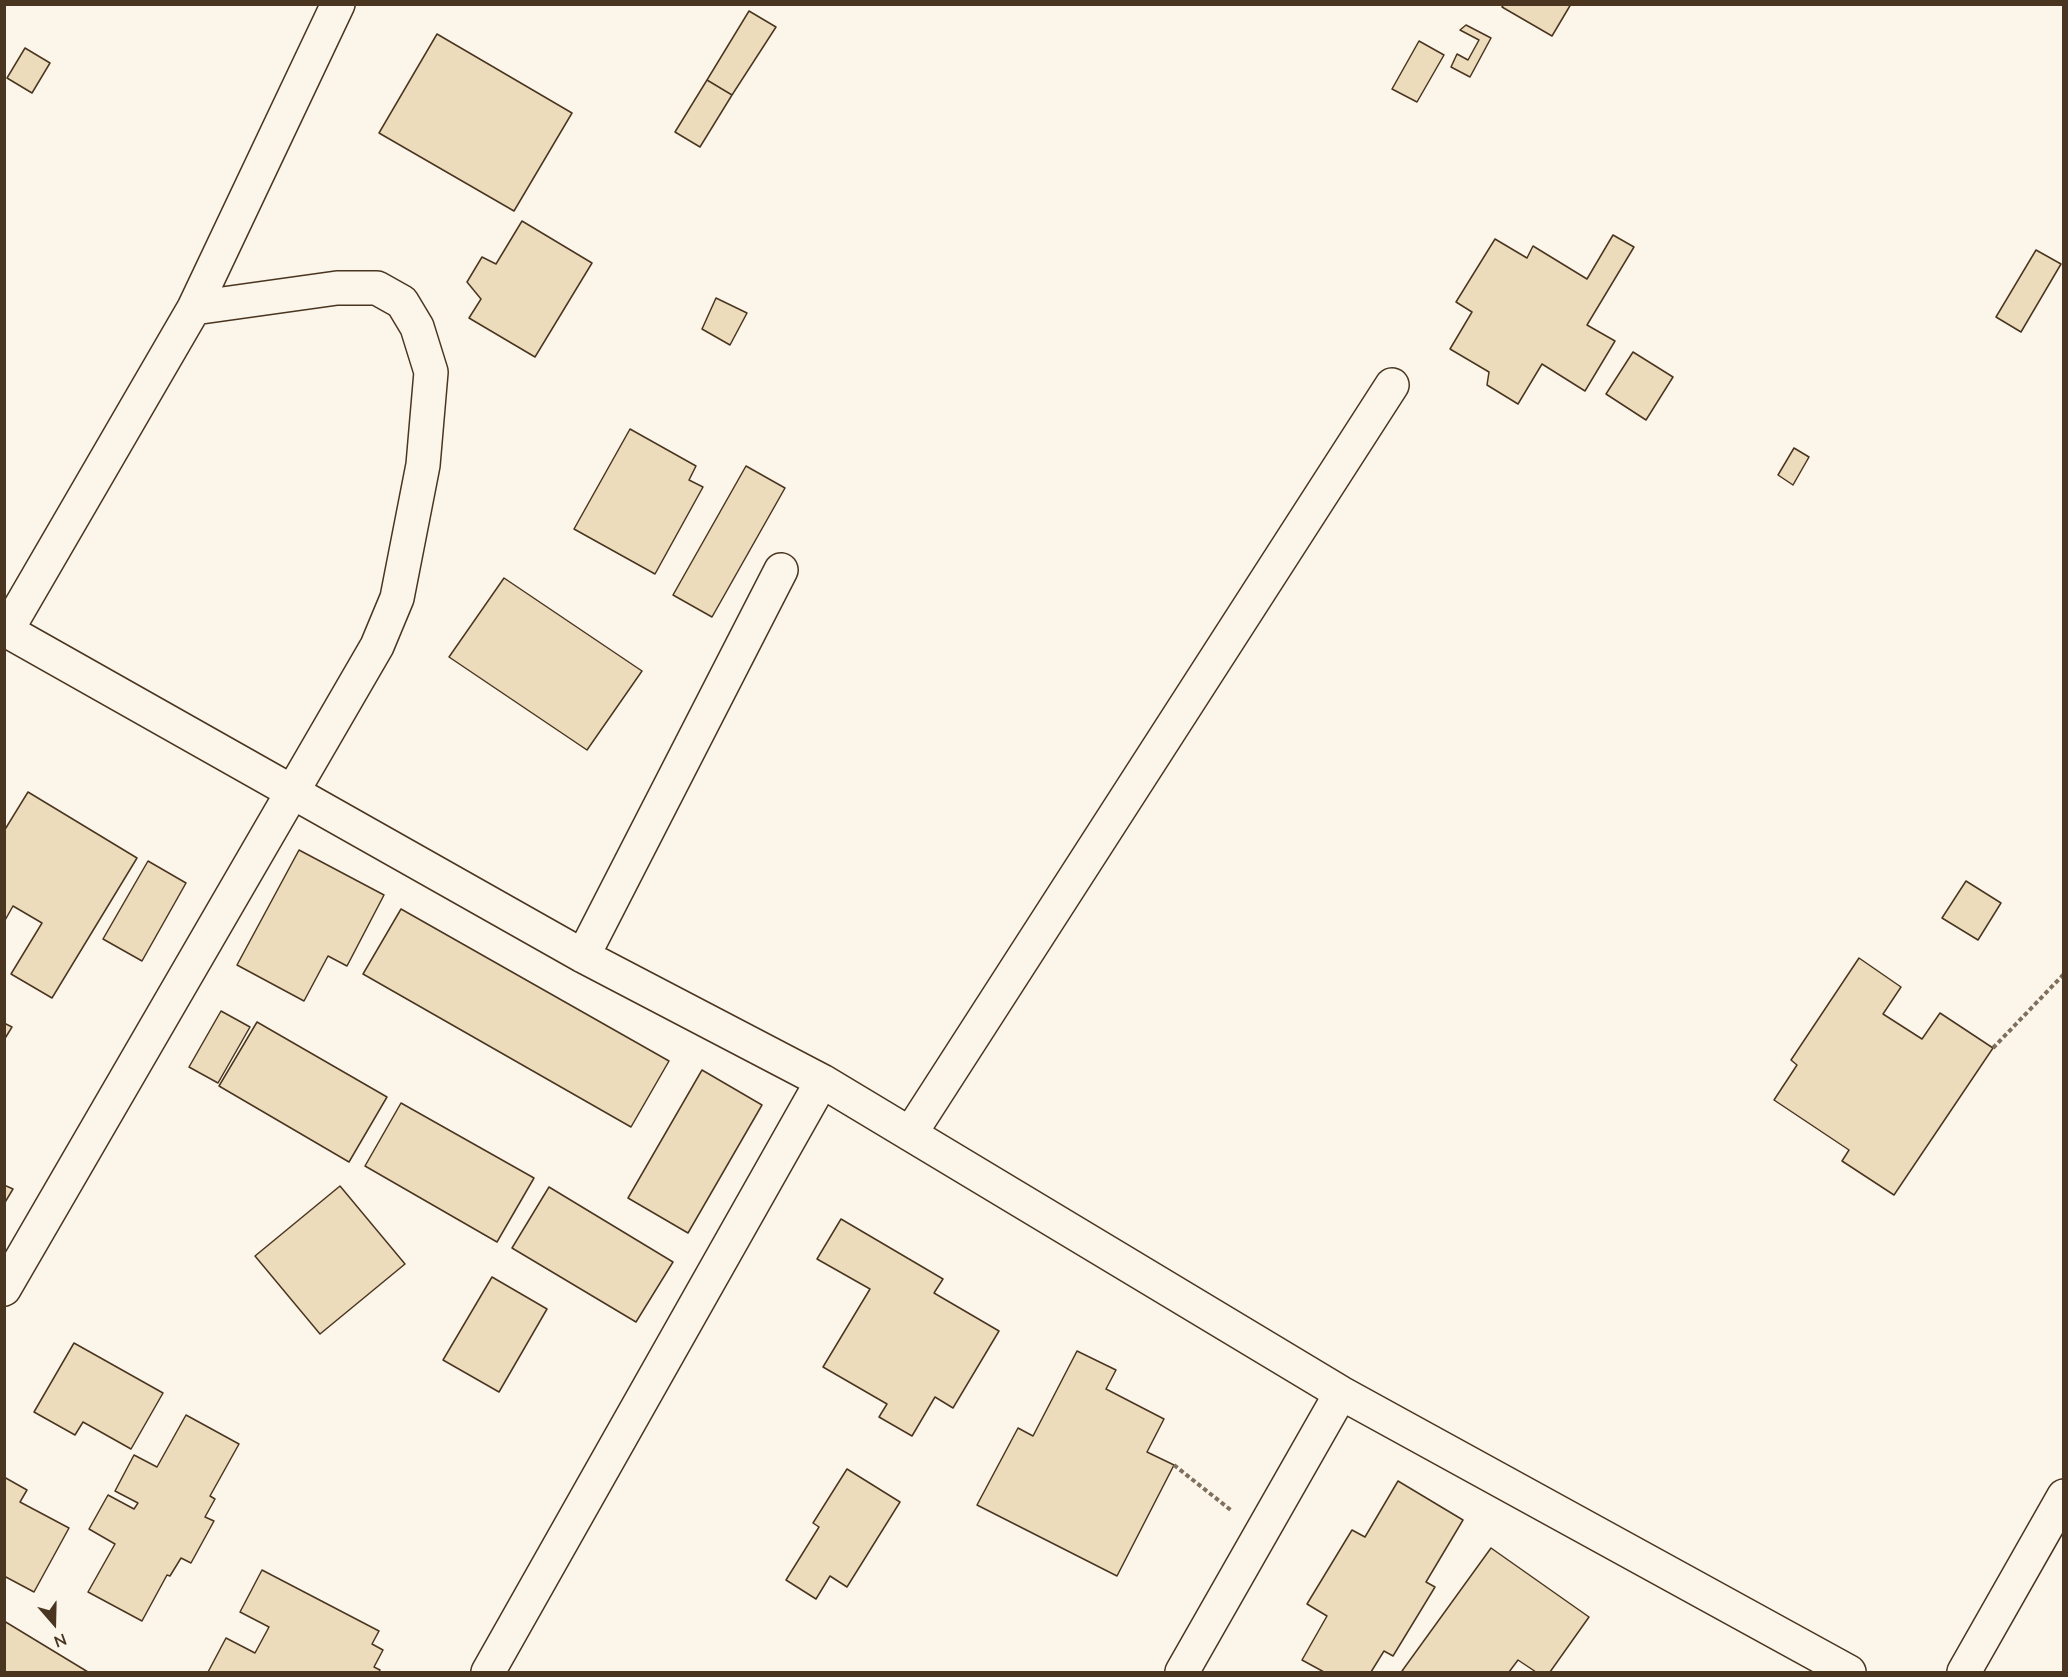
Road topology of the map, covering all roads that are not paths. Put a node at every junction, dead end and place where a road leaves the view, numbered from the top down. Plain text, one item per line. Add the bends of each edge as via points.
1 (338, 4) edge
2 (194, 308) junction
3 (1392, 386) dead end
4 (781, 570) dead end
5 (6, 629) edge
6 (291, 791) junction
7 (583, 956) junction
8 (822, 1081) junction
9 (910, 1134) junction
10 (4, 1289) edge
11 (1341, 1393) junction
12 (2064, 1496) edge
13 (488, 1672) edge
14 (1182, 1672) edge
15 (1849, 1672) edge
16 (1964, 1672) edge

1 - 2 street
2 - 5 street
2 - 6 street via 327,289 377,288 402,302 417,327 431,372 423,465 397,598 378,646
3 - 9 street
4 - 7 street
5 - 6 street
6 - 7 street
6 - 10 street
7 - 8 street
8 - 9 street
8 - 13 street
9 - 11 street
11 - 14 street
11 - 15 street
12 - 16 street

